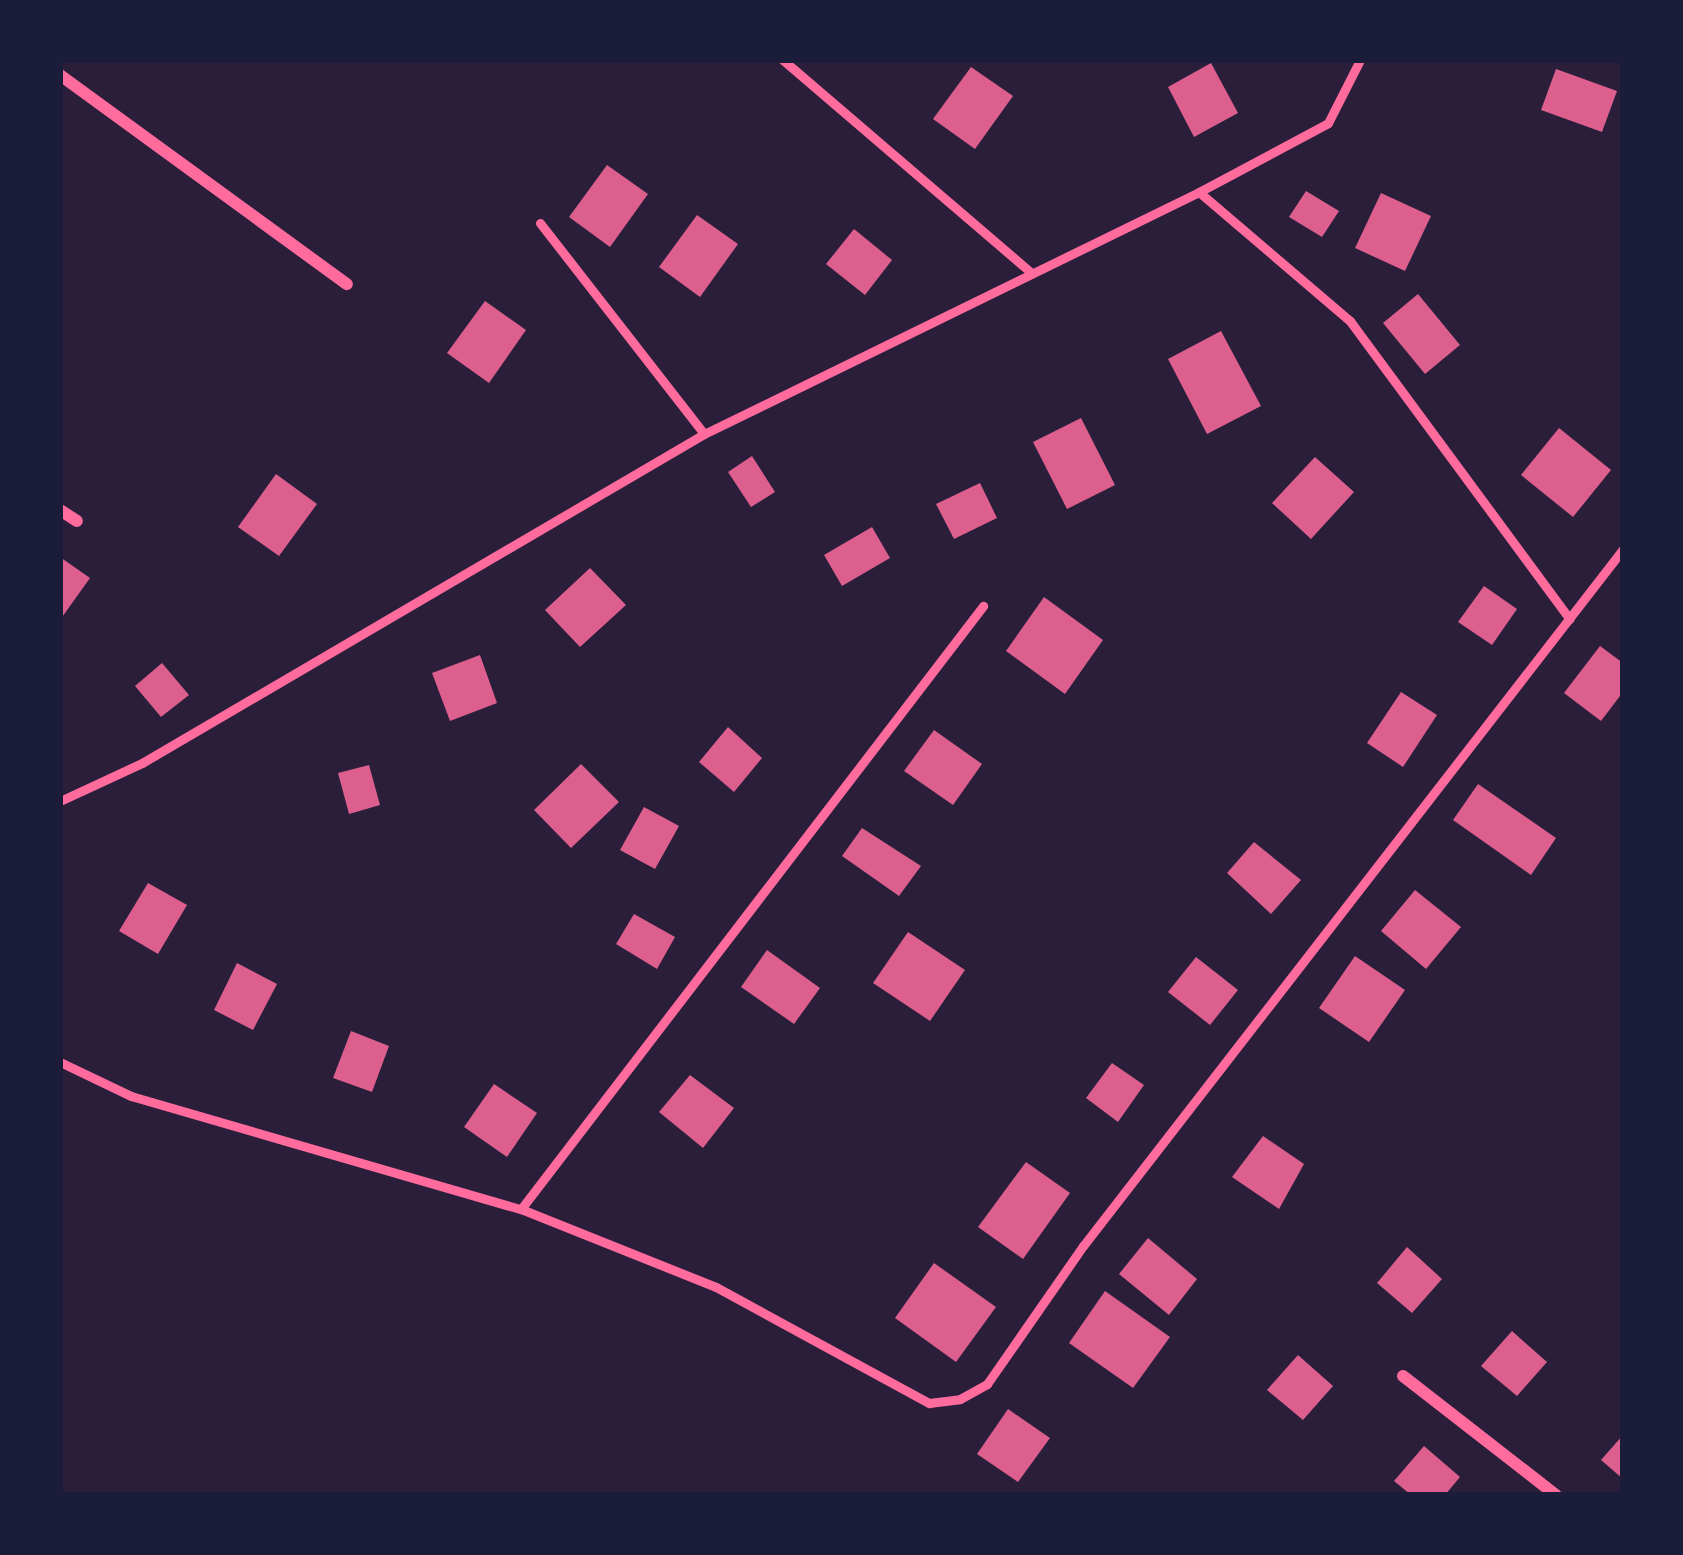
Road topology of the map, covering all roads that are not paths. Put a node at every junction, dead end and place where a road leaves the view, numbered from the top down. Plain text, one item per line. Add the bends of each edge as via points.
1 (783, 60) edge
2 (1360, 60) edge
3 (60, 75) edge
4 (1199, 192) junction
5 (540, 223) dead end
6 (1030, 272) junction
7 (347, 284) dead end
8 (704, 434) junction
9 (60, 510) edge
10 (77, 521) dead end
11 (1623, 549) edge
12 (983, 606) dead end
13 (1570, 619) junction
14 (60, 800) edge
15 (60, 1062) edge
16 (521, 1209) junction
17 (1403, 1376) dead end
18 (1556, 1495) edge

1 - 6 lane
2 - 4 lane via 1328,122
3 - 7 street
4 - 6 lane
4 - 13 lane via 1350,321
5 - 8 lane
6 - 8 lane
8 - 14 lane via 162,752
9 - 10 street
11 - 13 lane
12 - 16 lane
13 - 16 lane via 1084,1246 987,1384 929,1403 716,1287
15 - 16 lane via 131,1096
17 - 18 street

